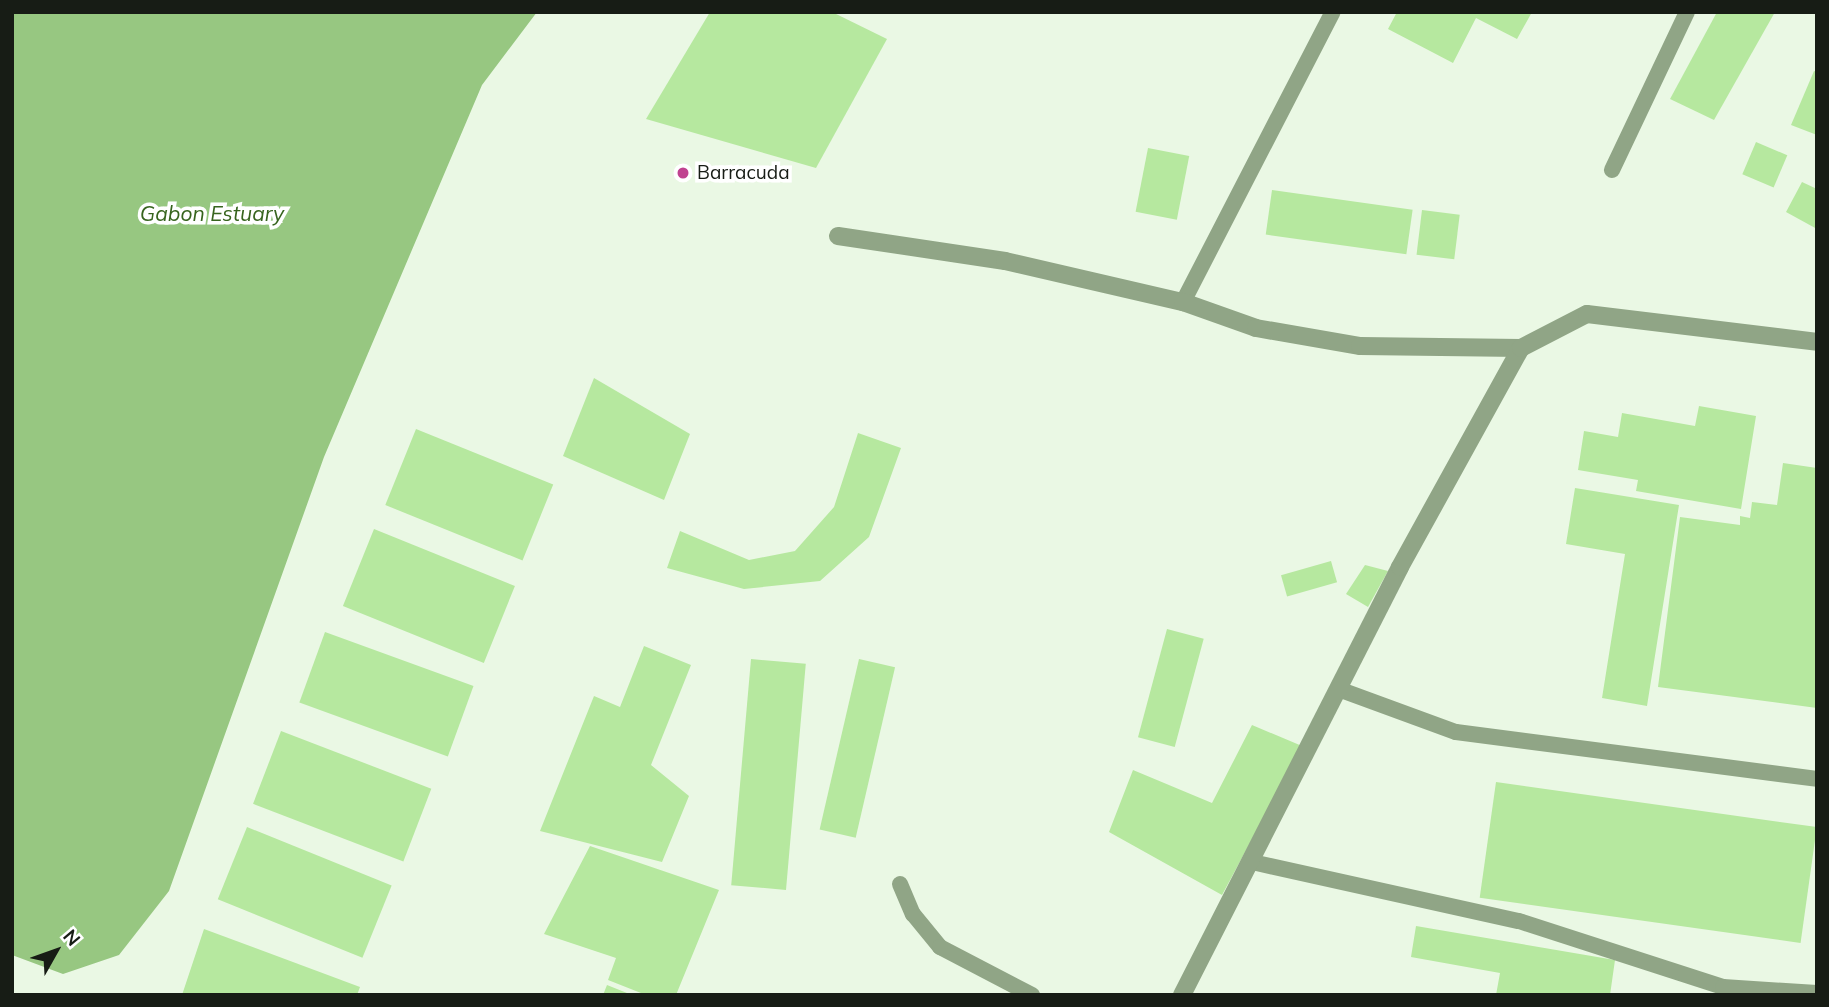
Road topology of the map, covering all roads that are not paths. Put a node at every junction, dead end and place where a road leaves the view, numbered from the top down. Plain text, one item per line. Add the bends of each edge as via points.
1 (1333, 12) edge
2 (1687, 12) edge
3 (1612, 170) dead end
4 (838, 236) dead end
5 (1183, 302) junction
6 (1817, 342) edge
7 (1521, 348) junction
8 (1341, 690) junction
9 (1817, 779) edge
10 (1252, 862) junction
11 (900, 884) dead end
12 (1817, 993) edge
13 (1032, 995) edge
14 (1182, 995) edge

1 - 5 lane
2 - 3 lane
4 - 5 street via 1005,261
5 - 7 street via 1256,328 1360,346
6 - 7 street via 1587,314
7 - 8 street
8 - 9 lane via 1456,732
8 - 10 street
10 - 12 lane via 1520,921 1723,987
10 - 14 street
11 - 13 lane via 913,914 940,947

